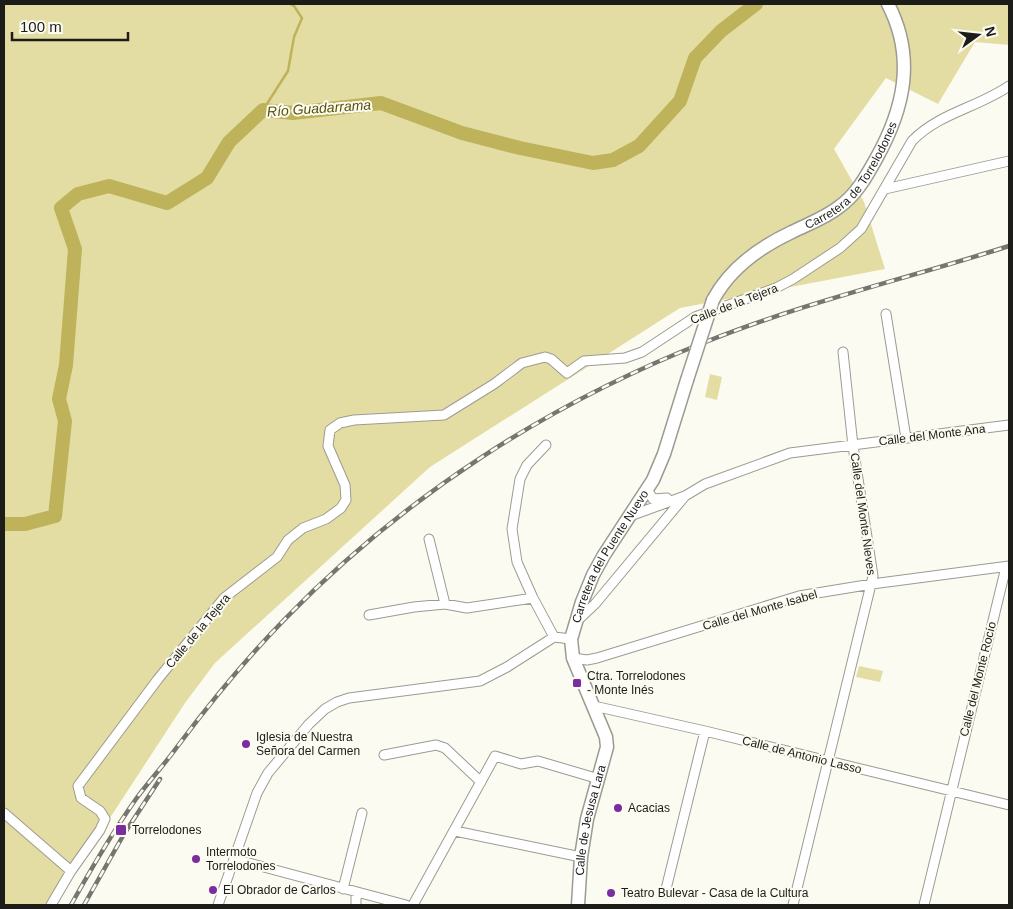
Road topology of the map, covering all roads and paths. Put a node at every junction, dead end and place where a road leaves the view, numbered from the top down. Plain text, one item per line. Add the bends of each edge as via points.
1 (888, 4) edge
2 (1009, 86) edge
3 (1009, 161) edge
4 (885, 189) junction
5 (886, 314) dead end
6 (843, 352) dead end
7 (687, 380) joint
8 (1009, 425) edge
9 (906, 438) junction
10 (546, 445) dead end
11 (853, 446) junction
12 (648, 491) junction
13 (685, 496) junction
14 (630, 516) junction
15 (429, 539) dead end
16 (1008, 567) edge
17 (872, 584) junction
18 (533, 598) junction
19 (445, 604) junction
20 (369, 615) dead end
21 (575, 622) junction
22 (554, 637) junction
23 (571, 639) junction
24 (573, 658) junction
25 (594, 706) junction
26 (705, 731) junction
27 (606, 737) joint
28 (384, 755) dead end
29 (828, 761) junction
30 (599, 779) junction
31 (480, 782) junction
32 (951, 790) junction
33 (1009, 805) edge
34 (4, 813) edge
35 (362, 813) dead end
36 (455, 830) junction
37 (234, 858) junction
38 (581, 858) junction
39 (71, 871) junction
40 (343, 889) junction
41 (664, 892) dead end
42 (356, 893) junction
43 (51, 905) edge
44 (218, 905) edge
45 (356, 905) edge
46 (402, 905) edge
47 (413, 905) edge
48 (578, 905) edge
49 (793, 905) edge
50 (924, 905) edge

1 - 7 main road, Carretera de Torrelodones, bridge via 901,40 904,80 894,123 872,166 846,202 824,218 762,248 730,275 713,300
2 - 4 street, Calle de la Tejera via 923,129 912,141
3 - 4 street
4 - 39 street, Calle de la Tejera via 861,230 840,248 776,288 695,317 642,352 625,358 584,361 567,373 545,357 522,363 444,415 354,420 340,423 330,430 328,446 345,485 346,500 326,519 303,528 288,540 277,557 224,598 78,786 81,798 100,811 105,819
5 - 9 street
6 - 11 street, Calle del Monte Nieves
7 - 12 main road, Carretera del Puente Nuevo via 664,454
8 - 9 street, Calle del Monte Ana
9 - 11 street, Calle del Monte Ana
10 - 18 street via 527,465 520,479 512,529 518,562
11 - 13 street, Calle del Monte Ana via 790,453 705,484
11 - 17 street, Calle del Monte Nieves
12 - 13 street, Calle del Monte Ana via 653,500
12 - 14 main road, Carretera del Puente Nuevo
13 - 14 street, Calle del Monte Ana
13 - 21 street, Calle del Monte Ana via 595,604
14 - 21 main road, Carretera del Puente Nuevo via 593,576
15 - 19 street
16 - 17 street, Calle del Monte Isabel
16 - 32 street, Calle del Monte Rocío
17 - 24 street, Calle del Monte Isabel via 799,596 597,658
17 - 29 street, Calle del Monte Nieves
18 - 19 street via 467,608
18 - 22 street
19 - 20 street
21 - 23 main road, Carretera del Puente Nuevo
22 - 23 street
22 - 37 street via 480,681 349,698 325,709 268,773 257,793
23 - 24 main road, Carretera del Puente Nuevo
24 - 25 main road, Carretera del Puente Nuevo
25 - 26 street, Calle de Antonio Lasso
25 - 27 main road, Carretera del Puente Nuevo
26 - 29 street, Calle de Antonio Lasso
26 - 41 street
27 - 30 main road, Calle de Jesusa Lara via 607,747
28 - 31 street via 436,745 445,748
29 - 32 street, Calle de Antonio Lasso
29 - 49 street, Calle del Monte Nieves
30 - 31 street via 538,761 521,764 494,756
30 - 38 main road, Calle de Jesusa Lara via 587,819
31 - 36 street
32 - 33 street, Calle de Antonio Lasso
32 - 50 street, Calle del Monte Rocío
34 - 39 street
35 - 40 street
36 - 38 street
36 - 47 street
37 - 40 street
37 - 44 street
38 - 48 main road, Calle de Jesusa Lara
39 - 43 street, Calle de la Tejera
40 - 42 street
42 - 45 street
42 - 46 street

